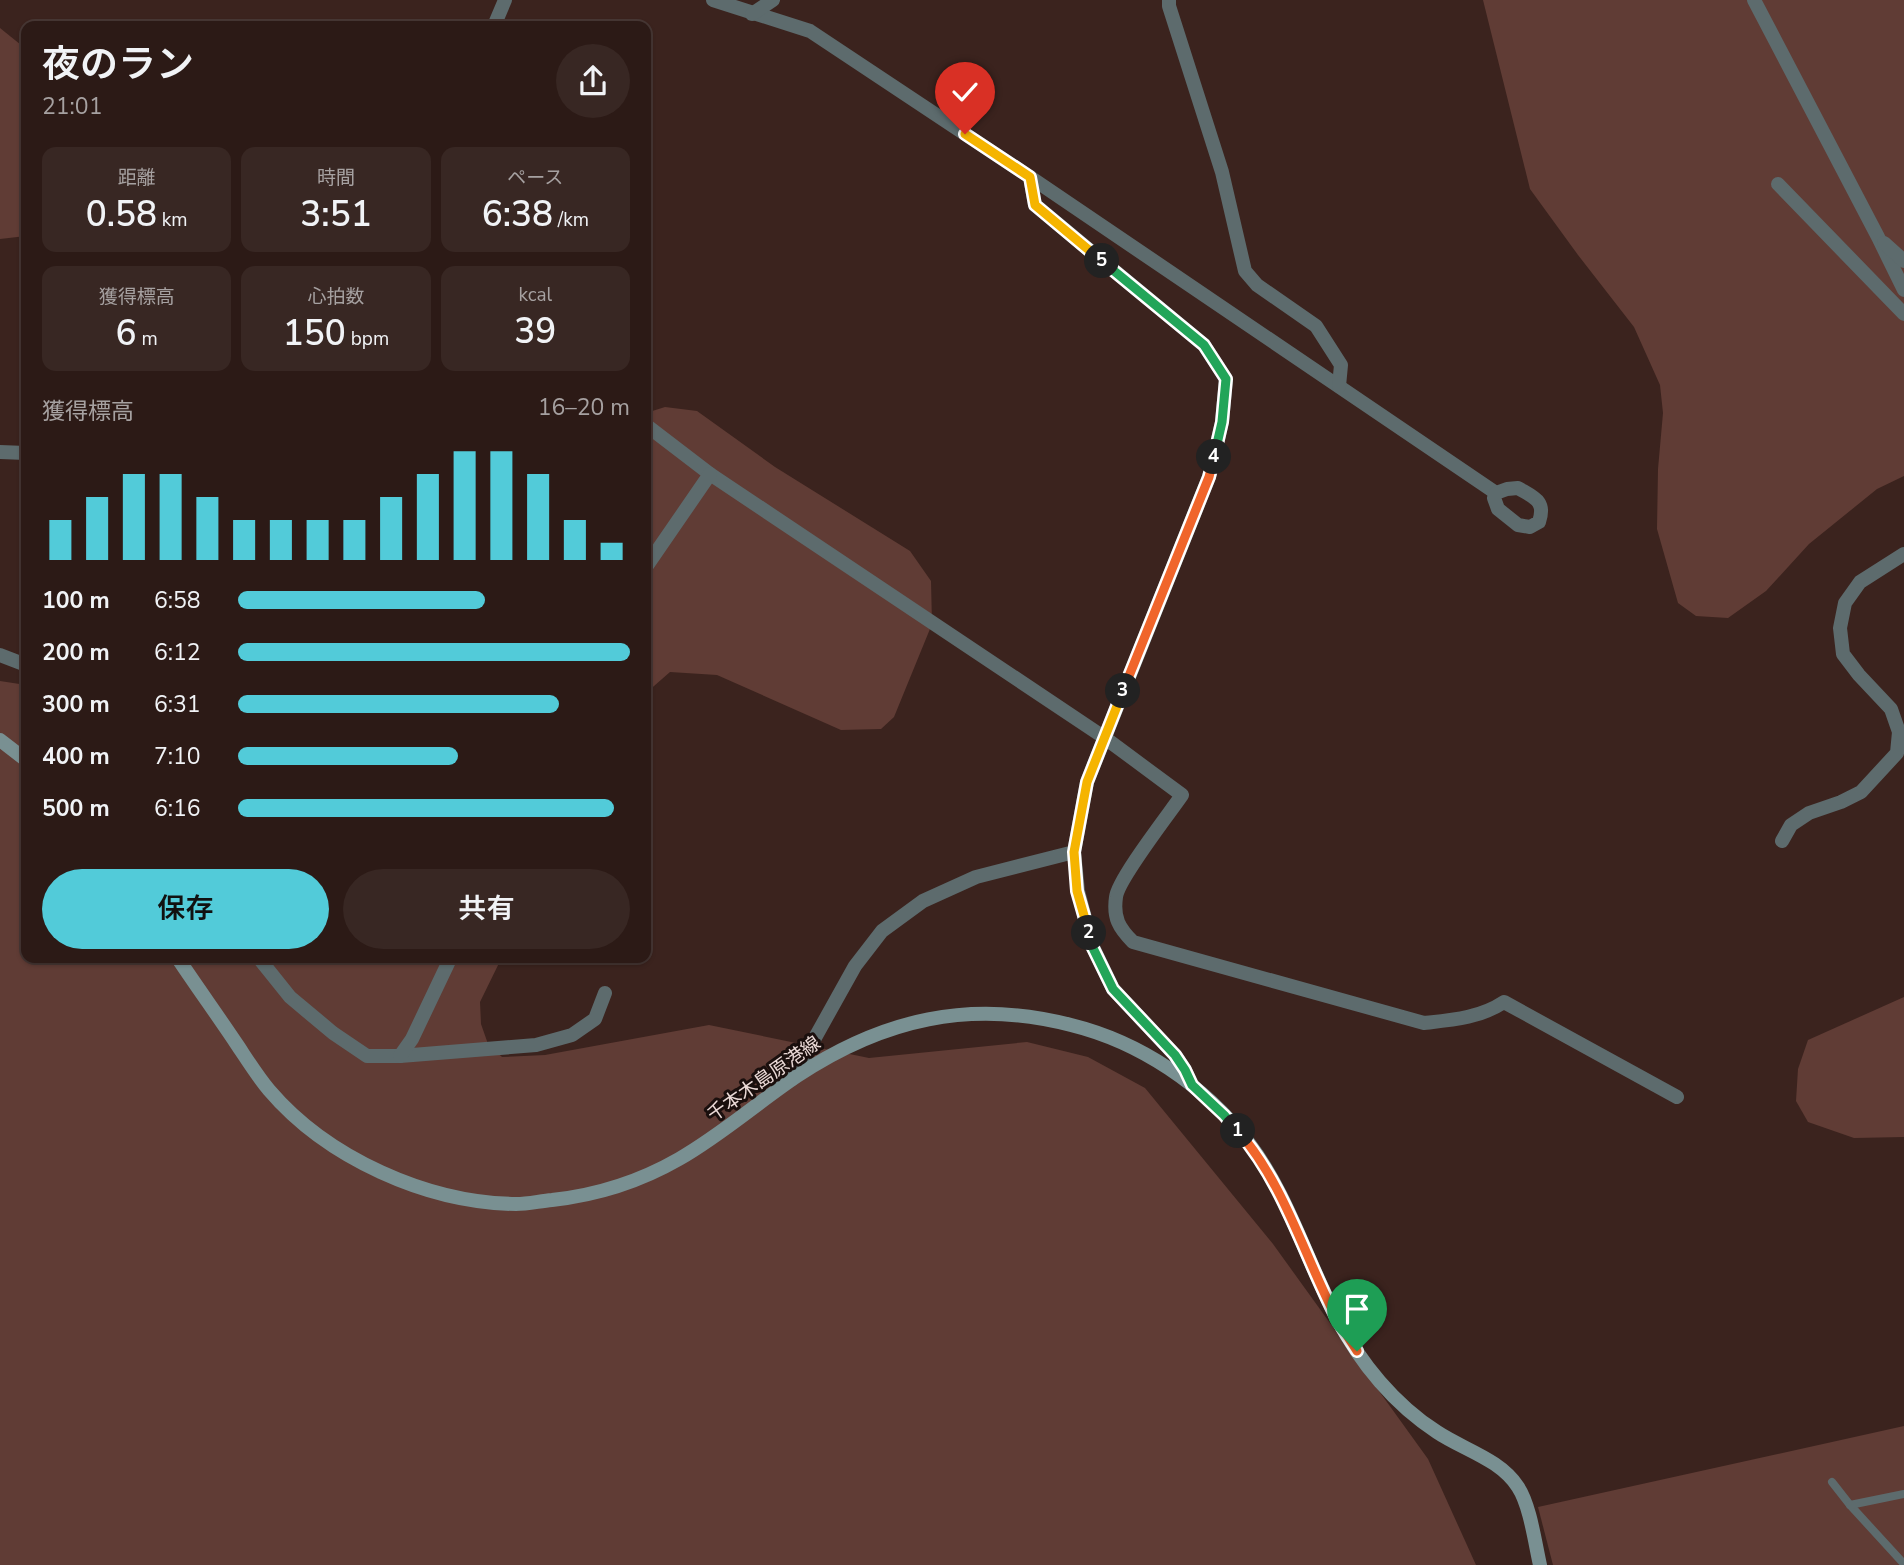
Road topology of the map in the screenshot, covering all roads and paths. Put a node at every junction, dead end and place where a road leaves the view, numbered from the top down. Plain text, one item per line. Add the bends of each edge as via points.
1 (505, 0) edge
2 (713, 0) edge
3 (773, 0) edge
4 (1169, 0) edge
5 (1754, 0) edge
6 (752, 14) junction
7 (496, 21) edge
8 (1030, 177) junction
9 (1778, 184) dead end
10 (1878, 237) junction
11 (1904, 261) edge
12 (1904, 290) edge
13 (1904, 314) edge
14 (1339, 386) junction
15 (651, 429) edge
16 (0, 452) edge
17 (21, 453) edge
18 (710, 474) junction
19 (1496, 493) dead end
20 (1904, 554) edge
21 (651, 561) edge
22 (0, 655) edge
23 (21, 663) edge
24 (1105, 738) junction
25 (0, 740) edge
26 (21, 757) edge
27 (1782, 841) dead end
28 (1074, 852) junction
29 (181, 963) edge
30 (263, 963) edge
31 (448, 963) edge
32 (605, 993) dead end
33 (400, 1056) junction
34 (792, 1079) junction
35 (1192, 1085) junction
36 (1677, 1097) dead end
37 (1832, 1482) dead end
38 (1904, 1494) edge
39 (1850, 1505) junction
40 (1904, 1564) edge
41 (1540, 1565) edge

1 - 7 street
2 - 6 street
3 - 6 street
4 - 14 street via 1222,172 1245,271 1257,285 1316,326 1341,365
5 - 10 street
6 - 8 street via 810,32
8 - 14 street
8 - 24 street via 1035,205 1204,345 1226,379 1209,477
9 - 13 street
10 - 11 street
10 - 12 street
14 - 19 street
15 - 18 street
16 - 17 street
18 - 21 street
18 - 24 street
20 - 27 street via 1860,582 1845,603 1840,628 1843,654 1891,709 1899,732 1897,753 1861,792 1809,813 1791,825
22 - 23 street
24 - 28 street via 1087,782
24 - 36 street via 1182,795 1116,895 1120,929 1133,942 1424,1023 1456,1020 1490,1011 1504,1002
25 - 26 main road
28 - 34 street via 976,877 923,901 882,931 855,966
28 - 35 street via 1077,891 1092,946 1113,989 1175,1055
29 - 34 main road, 千本木島原港線 via 269,1090 300,1121 369,1167 442,1194 518,1204 622,1186 712,1138
30 - 33 street via 290,997 333,1033 367,1056
31 - 33 street
32 - 33 street via 595,1019 572,1035 536,1045
34 - 35 main road, 千本木島原港線 via 833,1053 902,1025 988,1013 1087,1029 1122,1042
35 - 41 main road, 千本木島原港線 via 1240,1133 1269,1173 1337,1319 1379,1380 1436,1432 1502,1469 1518,1487
37 - 39 lane
38 - 39 lane
39 - 40 lane

